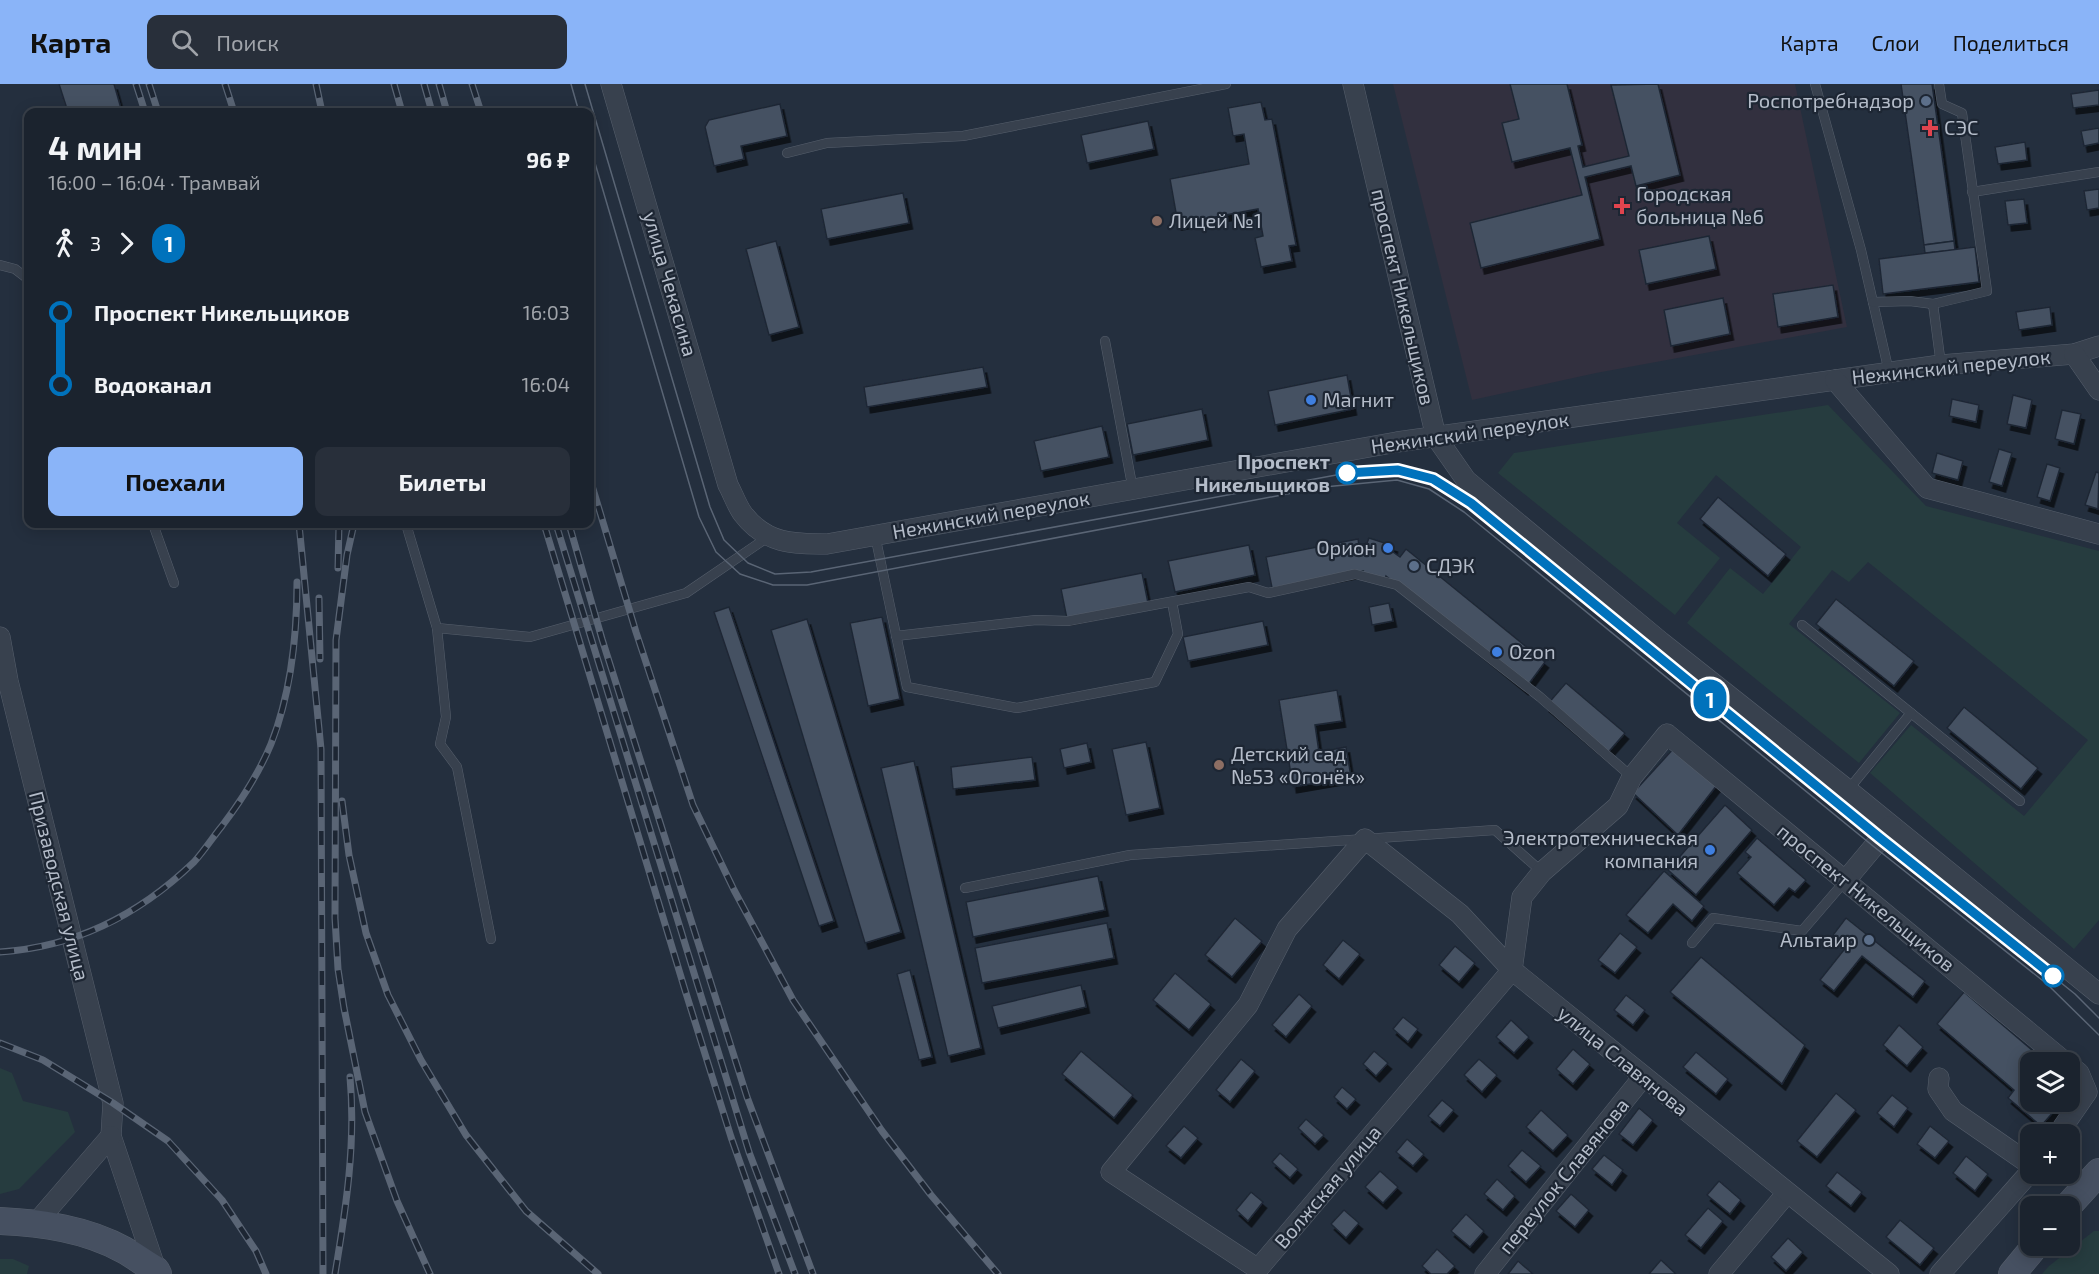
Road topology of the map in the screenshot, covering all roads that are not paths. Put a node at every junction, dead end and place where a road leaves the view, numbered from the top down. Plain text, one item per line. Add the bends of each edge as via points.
1 (611, 84) edge
2 (1226, 84) edge
3 (1353, 84) edge
4 (1815, 84) edge
5 (1939, 84) edge
6 (787, 153) dead end
7 (2099, 172) edge
8 (1972, 192) junction
9 (0, 265) edge
10 (24, 276) edge
11 (1873, 302) junction
12 (1932, 304) junction
13 (1106, 341) dead end
14 (2099, 346) edge
15 (2074, 354) junction
16 (1941, 365) junction
17 (1889, 372) junction
18 (1835, 380) junction
19 (2099, 390) edge
20 (1436, 437) junction
21 (728, 485) joint
22 (1133, 490) junction
23 (154, 528) edge
24 (407, 528) edge
25 (2099, 534) edge
26 (875, 535) junction
27 (768, 537) junction
28 (174, 584) dead end
29 (1172, 602) junction
30 (1802, 625) dead end
31 (437, 628) junction
32 (896, 636) junction
33 (0, 637) edge
34 (1911, 713) junction
35 (1632, 777) junction
36 (1848, 790) junction
37 (2020, 801) dead end
38 (1891, 826) junction
39 (1365, 839) junction
40 (1542, 872) junction
41 (1845, 881) junction
42 (965, 888) dead end
43 (491, 939) dead end
44 (1692, 943) dead end
45 (1512, 970) junction
46 (2099, 994) edge
47 (2053, 1052) edge
48 (2080, 1075) edge
49 (1642, 1077) junction
50 (1939, 1078) dead end
51 (2080, 1102) edge
52 (111, 1136) junction
53 (2020, 1157) edge
54 (2099, 1172) edge
55 (2020, 1183) edge
56 (1787, 1193) junction
57 (2077, 1196) edge
58 (0, 1221) edge
59 (36, 1223) junction
60 (2027, 1256) edge
61 (1263, 1271) edge
62 (157, 1272) edge
63 (1485, 1274) edge
64 (1719, 1274) edge
65 (1889, 1274) edge
66 (1940, 1274) edge
67 (2012, 1274) edge

1 - 21 street, улица Чекасина
2 - 6 lane via 963,136 826,143
3 - 20 street, проспект Никельщиков
4 - 11 lane
5 - 8 lane via 1942,104 1962,114
7 - 8 lane
8 - 12 lane via 1987,291
9 - 10 lane
11 - 12 lane
11 - 17 lane
12 - 16 lane
13 - 22 lane
14 - 15 street, Нежинский переулок
15 - 16 street, Нежинский переулок
15 - 19 street
16 - 17 street, Нежинский переулок
17 - 18 street, Нежинский переулок
18 - 20 street, Нежинский переулок
18 - 25 street via 1927,488
20 - 22 street, Нежинский переулок
20 - 36 street, проспект Никельщиков via 1466,480
21 - 27 street, Нежинский переулок via 743,514
22 - 26 street, Нежинский переулок
23 - 28 lane
24 - 31 lane
26 - 27 street, Нежинский переулок via 827,544 795,544
26 - 32 lane
27 - 31 lane via 686,593 530,637
29 - 32 lane via 1068,621 1036,620
29 - 32 lane via 1178,634 1155,682 1017,708 907,687
29 - 35 lane via 1249,587 1268,593 1355,574 1397,585 1540,697
30 - 34 lane
31 - 43 lane via 446,717 440,744 456,767
33 - 52 street, Призаводская улица via 113,1103
34 - 36 lane
34 - 37 lane
35 - 40 street via 1618,806
35 - 41 street, проспект Никельщиков via 1667,734
36 - 38 street, проспект Никельщиков
38 - 41 street
38 - 46 street, проспект Никельщиков
39 - 40 lane via 1495,830
39 - 42 lane via 1130,855
39 - 45 street, улица Славянова via 1460,914
39 - 61 street, Волжская улица via 1287,929 1248,1005 1111,1172
40 - 45 street via 1522,897
41 - 44 lane via 1802,931 1713,918
41 - 47 street, проспект Никельщиков
45 - 49 street, улица Славянова
45 - 61 street, Волжская улица
48 - 51 street via 2087,1092
49 - 56 street, улица Славянова
49 - 63 street, переулок Славянова
50 - 53 street via 1938,1089 1953,1111
52 - 59 street
52 - 62 street, Призаводская улица
54 - 57 main road
55 - 66 street
56 - 64 street
56 - 65 street, улица Славянова
58 - 59 main road
59 - 62 main road via 122,1249
60 - 67 main road

